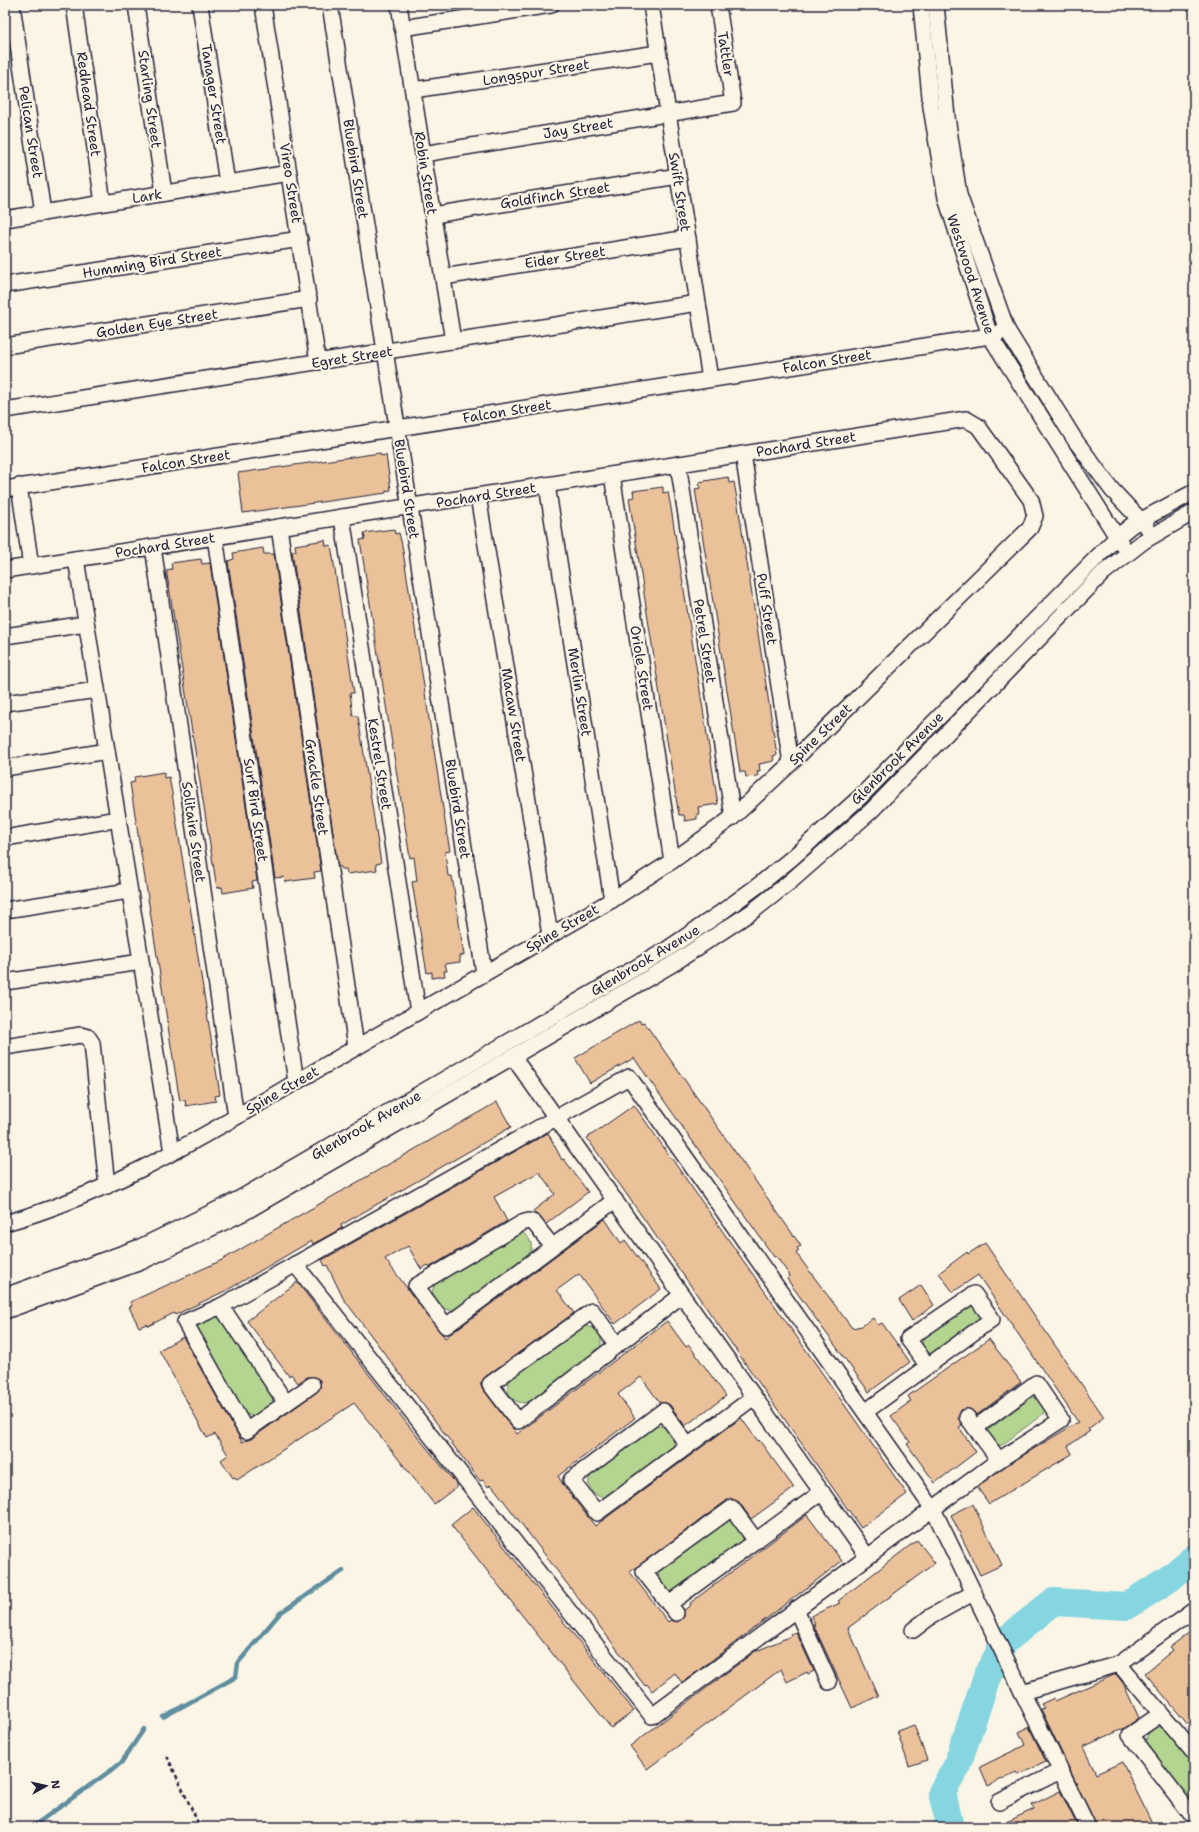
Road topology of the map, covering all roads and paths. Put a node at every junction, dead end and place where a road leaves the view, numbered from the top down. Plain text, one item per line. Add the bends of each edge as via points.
1 (12, 5) edge
2 (74, 5) edge
3 (136, 5) edge
4 (200, 5) edge
5 (263, 5) edge
6 (330, 5) edge
7 (399, 5) edge
8 (551, 5) edge
9 (651, 5) edge
10 (718, 5) edge
11 (921, 5) edge
12 (936, 5) edge
13 (402, 28) junction
14 (658, 53) junction
15 (413, 90) junction
16 (734, 103) joint
17 (668, 114) junction
18 (423, 154) junction
19 (289, 173) junction
20 (678, 176) junction
21 (227, 183) junction
22 (164, 193) junction
23 (103, 203) junction
24 (43, 212) junction
25 (433, 215) junction
26 (5, 219) edge
27 (688, 238) junction
28 (300, 239) junction
29 (443, 277) junction
30 (5, 285) edge
31 (309, 299) junction
32 (698, 303) junction
33 (1008, 330) junction
34 (990, 336) junction
35 (453, 341) junction
36 (5, 346) edge
37 (385, 351) junction
38 (318, 362) junction
39 (710, 379) junction
40 (5, 410) edge
41 (398, 428) junction
42 (743, 454) junction
43 (678, 464) junction
44 (612, 475) junction
45 (547, 485) junction
46 (12, 488) edge
47 (1194, 492) edge
48 (478, 496) junction
49 (410, 506) junction
50 (1194, 512) edge
51 (1035, 516) joint
52 (342, 517) junction
53 (1141, 520) junction
54 (279, 527) junction
55 (1154, 535) junction
56 (215, 537) junction
57 (1117, 537) junction
58 (153, 547) junction
59 (1128, 553) junction
60 (76, 559) junction
61 (31, 566) junction
62 (5, 570) edge
63 (86, 624) junction
64 (5, 636) edge
65 (97, 690) junction
66 (5, 704) edge
67 (107, 751) junction
68 (790, 763) junction
69 (5, 768) edge
70 (733, 817) junction
71 (118, 819) junction
72 (5, 838) edge
73 (672, 861) junction
74 (129, 891) junction
75 (612, 900) junction
76 (5, 910) edge
77 (550, 935) junction
78 (141, 962) junction
79 (484, 973) junction
80 (5, 982) edge
81 (418, 1012) junction
82 (5, 1047) edge
83 (356, 1048) junction
84 (513, 1057) junction
85 (296, 1082) junction
86 (236, 1117) junction
87 (557, 1118) junction
88 (172, 1152) junction
89 (107, 1186) junction
90 (615, 1200) junction
91 (5, 1223) edge
92 (552, 1246) junction
93 (295, 1264) junction
94 (682, 1295) junction
95 (5, 1296) edge
96 (221, 1306) junction
97 (5, 1311) edge
98 (616, 1345) junction
99 (928, 1366) junction
100 (312, 1385) dead end
101 (754, 1397) junction
102 (286, 1404) junction
103 (864, 1412) junction
104 (688, 1446) junction
105 (999, 1460) junction
106 (822, 1492) junction
107 (933, 1509) junction
108 (756, 1541) junction
109 (868, 1556) junction
110 (974, 1593) junction
111 (796, 1609) junction
112 (1194, 1610) edge
113 (913, 1630) dead end
114 (1119, 1664) junction
115 (829, 1682) dead end
116 (1022, 1692) junction
117 (1161, 1714) junction
118 (1194, 1753) edge
119 (167, 1756) dead end
120 (1060, 1771) junction
121 (999, 1802) dead end
122 (1194, 1818) edge
123 (200, 1827) edge
124 (1088, 1827) edge

1 - 24 street, Pelican Street
2 - 23 street, Redhead Street
3 - 22 street, Starling Street
4 - 21 street, Tanager Street
5 - 19 street, Vireo Street
6 - 37 street, Bluebird Street
7 - 13 street, Robin Street
8 - 13 street
9 - 14 street, Swift Street
10 - 16 street, Tattler
11 - 34 street, Westwood Avenue via 931,107 946,198
12 - 33 street, Westwood Avenue via 947,117 959,196
13 - 15 street, Robin Street
14 - 15 street, Longspur Street
14 - 17 street, Swift Street
15 - 18 street, Robin Street
16 - 17 street, Jay Street
17 - 18 street, Jay Street
17 - 20 street, Swift Street
18 - 25 street, Robin Street
19 - 21 street, Lark
19 - 28 street, Vireo Street
20 - 25 street, Goldfinch Street
20 - 27 street, Swift Street
21 - 22 street, Lark
22 - 23 street, Lark
23 - 24 street, Lark
24 - 26 street, Lark
25 - 29 street, Robin Street
27 - 29 street, Eider Street
27 - 32 street, Swift Street
28 - 30 street, Humming Bird Street
28 - 31 street, Vireo Street
29 - 35 street, Robin Street
31 - 36 street, Golden Eye Street
31 - 38 street, Vireo Street
32 - 35 street, Egret Street
32 - 39 street, Swift Street
33 - 34 street, Falcon Street
33 - 53 street, Westwood Avenue via 1075,440 1112,490
34 - 39 street, Falcon Street
34 - 57 street, Westwood Avenue
35 - 37 street, Egret Street
37 - 38 street, Egret Street
37 - 41 street, Bluebird Street
38 - 40 street, Egret Street
39 - 41 street, Falcon Street
41 - 46 street, Falcon Street
41 - 49 street, Bluebird Street
42 - 43 street, Pochard Street
42 - 51 street, Pochard Street via 966,419 978,426 1031,500
42 - 68 street, Puff Street
43 - 44 street, Pochard Street
43 - 70 street, Petrel Street
44 - 45 street, Pochard Street
44 - 73 street, Oriole Street
45 - 48 street, Pochard Street
45 - 75 street, Merlin Street
46 - 61 street
47 - 53 street, Glenbrook Avenue
48 - 49 street, Pochard Street
48 - 77 street, Macaw Street
49 - 52 street, Pochard Street
49 - 79 street, Bluebird Street
50 - 55 street, Glenbrook Avenue
51 - 68 street, Spine Street via 1030,528
52 - 54 street, Pochard Street
52 - 81 street, Kestrel Street
53 - 55 street, Westwood Avenue
53 - 57 street, Glenbrook Avenue
54 - 56 street, Pochard Street
54 - 83 street, Grackle Street
55 - 59 street, Glenbrook Avenue
56 - 58 street, Pochard Street
56 - 85 street, Surf Bird Street
57 - 59 street, Westwood Avenue
57 - 95 street, Glenbrook Avenue via 859,798 792,858 719,914 659,954 239,1199 140,1247
58 - 60 street, Pochard Street
58 - 86 street, Solitaire Street
59 - 84 street, Glenbrook Avenue via 1103,573 871,810 792,881 731,927 671,965
60 - 61 street, Pochard Street
60 - 63 street
61 - 62 street, Pochard Street
63 - 64 street
63 - 65 street
65 - 66 street
65 - 67 street
67 - 69 street
67 - 71 street
68 - 70 street, Spine Street
70 - 73 street, Spine Street
71 - 72 street
71 - 74 street
73 - 75 street, Spine Street
74 - 76 street
74 - 78 street
75 - 77 street, Spine Street
77 - 79 street, Spine Street
78 - 80 street
78 - 88 street
79 - 81 street, Spine Street
81 - 83 street, Spine Street
82 - 89 street via 81,1035 88,1037 92,1042
83 - 85 street, Spine Street
84 - 87 street
84 - 97 street, Glenbrook Avenue via 245,1212 141,1262
85 - 86 street, Spine Street
86 - 88 street, Spine Street
87 - 90 street
87 - 93 street
87 - 103 street via 629,1077
88 - 89 street, Spine Street
89 - 91 street, Spine Street
90 - 92 street
90 - 94 street
92 - 92 street via 534,1223 522,1223 416,1286 446,1326
93 - 96 street
93 - 111 street via 652,1716
94 - 98 street
94 - 101 street
96 - 102 street
96 - 102 street via 185,1322 246,1431
98 - 98 street via 518,1421 490,1384 592,1311
99 - 99 street via 992,1319 974,1294 908,1339
99 - 103 street
100 - 102 street
101 - 104 street
101 - 106 street
103 - 107 street
104 - 104 street via 597,1513 571,1480 663,1411
105 - 105 street via 1061,1420 1036,1383 971,1423
105 - 107 street
106 - 108 street
106 - 109 street
107 - 109 street
107 - 110 street
108 - 108 street via 672,1608 644,1572 732,1508
109 - 111 street
110 - 113 street via 930,1617
110 - 116 street
111 - 115 street
112 - 114 street
114 - 116 street
114 - 117 street
116 - 120 street
117 - 118 street
117 - 122 street via 1130,1735
119 - 123 path
120 - 121 street
120 - 124 street

